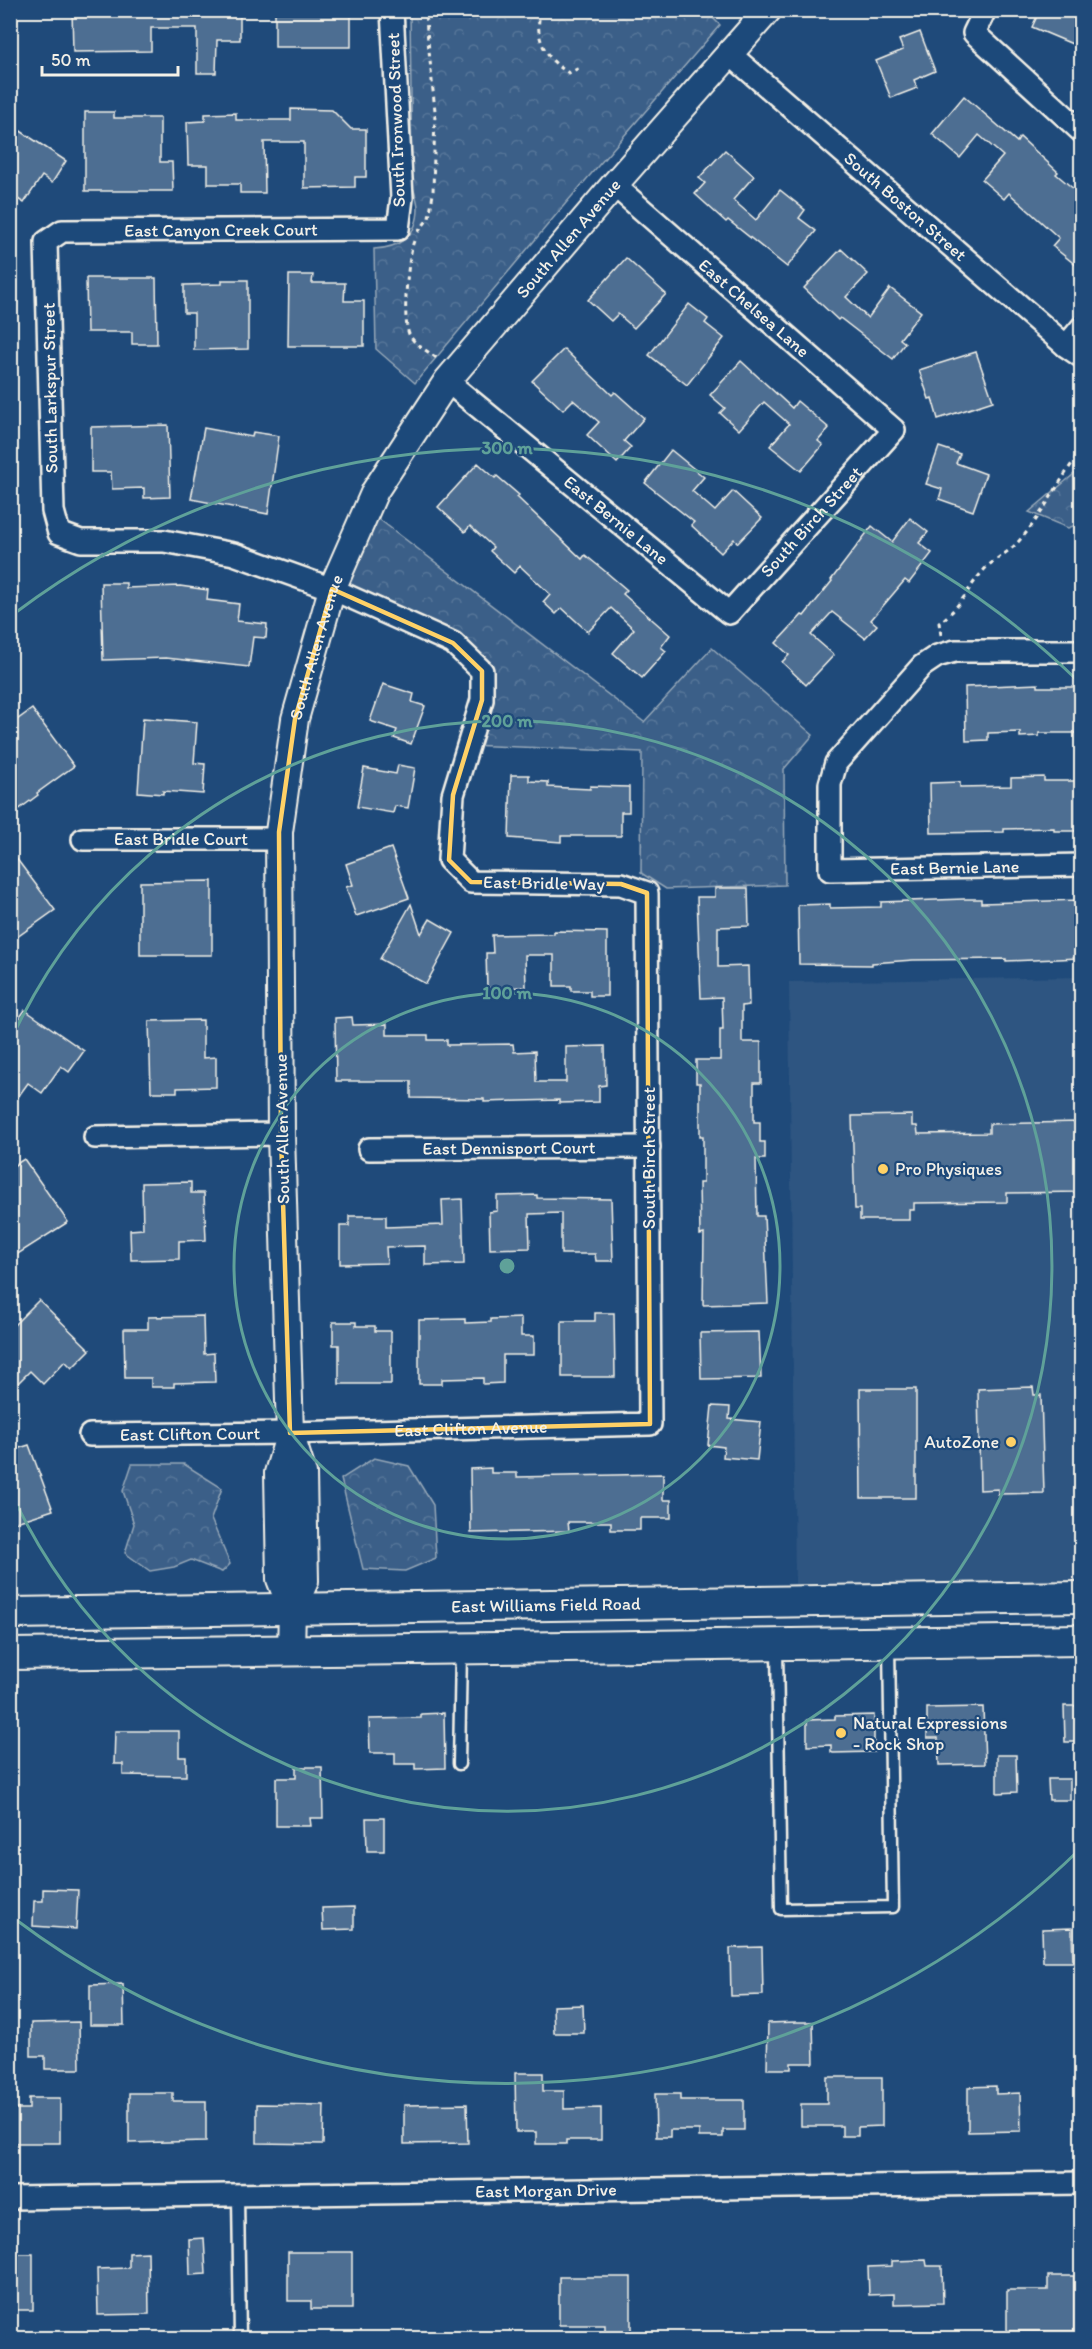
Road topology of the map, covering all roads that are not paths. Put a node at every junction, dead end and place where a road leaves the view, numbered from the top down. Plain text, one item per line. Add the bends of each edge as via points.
1 (392, 10) edge
2 (768, 10) edge
3 (985, 10) edge
4 (731, 55) junction
5 (1082, 132) edge
6 (614, 185) junction
7 (398, 229) joint
8 (46, 242) joint
9 (1082, 327) edge
10 (1074, 352) edge
11 (451, 376) junction
12 (894, 430) joint
13 (332, 589) junction
14 (729, 613) joint
15 (1082, 651) edge
16 (83, 839) dead end
17 (279, 839) junction
18 (1082, 865) edge
19 (647, 893) joint
20 (280, 1134) junction
21 (95, 1137) dead end
22 (649, 1147) junction
23 (369, 1149) dead end
24 (650, 1424) joint
25 (290, 1433) junction
26 (90, 1435) dead end
27 (1082, 1597) edge
28 (832, 1601) junction
29 (292, 1610) junction
30 (10, 1613) edge
31 (1082, 1640) edge
32 (834, 1644) junction
33 (890, 1644) junction
34 (777, 1645) junction
35 (461, 1647) junction
36 (291, 1650) junction
37 (10, 1654) edge
38 (459, 1764) dead end
39 (1082, 2183) edge
40 (238, 2195) junction
41 (10, 2198) edge
42 (240, 2338) edge

1 - 7 street, South Ironwood Street via 402,198
2 - 4 street, South Allen Avenue
3 - 5 street via 974,33
4 - 6 street, South Allen Avenue
4 - 10 street, South Boston Street
6 - 11 street, South Allen Avenue
6 - 12 street, East Chelsea Lane
7 - 8 street, East Canyon Creek Court via 62,231
8 - 13 street, South Larkspur Street via 53,511 59,533 81,541 164,541 234,554
9 - 10 street
11 - 13 street, South Allen Avenue via 375,491
11 - 14 street, East Bernie Lane
12 - 14 street, South Birch Street
13 - 17 street, South Allen Avenue via 294,719
13 - 19 street, East Bridle Way via 453,643 482,671 482,699 453,795 449,860 471,882 621,884
15 - 18 street, East Bernie Lane via 955,651 922,666 836,763 830,784 830,870
16 - 17 street, East Bridle Court
17 - 20 street, South Allen Avenue
19 - 22 street, South Birch Street
20 - 21 street
20 - 25 street, South Allen Avenue
22 - 23 street, East Dennisport Court
22 - 24 street, South Birch Street
24 - 25 street, East Clifton Avenue
25 - 26 street, East Clifton Court
25 - 29 street, South Allen Avenue via 303,1474 305,1581
27 - 28 main road, East Williams Field Road
28 - 29 main road, East Williams Field Road
28 - 32 main road
29 - 30 main road, East Williams Field Road
29 - 36 street, South Allen Avenue
31 - 33 main road
32 - 33 main road
32 - 34 main road
33 - 34 lane via 893,1907 781,1909
34 - 35 main road
35 - 36 main road
35 - 38 lane
36 - 37 main road
39 - 40 street, East Morgan Drive
40 - 41 street, East Morgan Drive
40 - 42 lane

